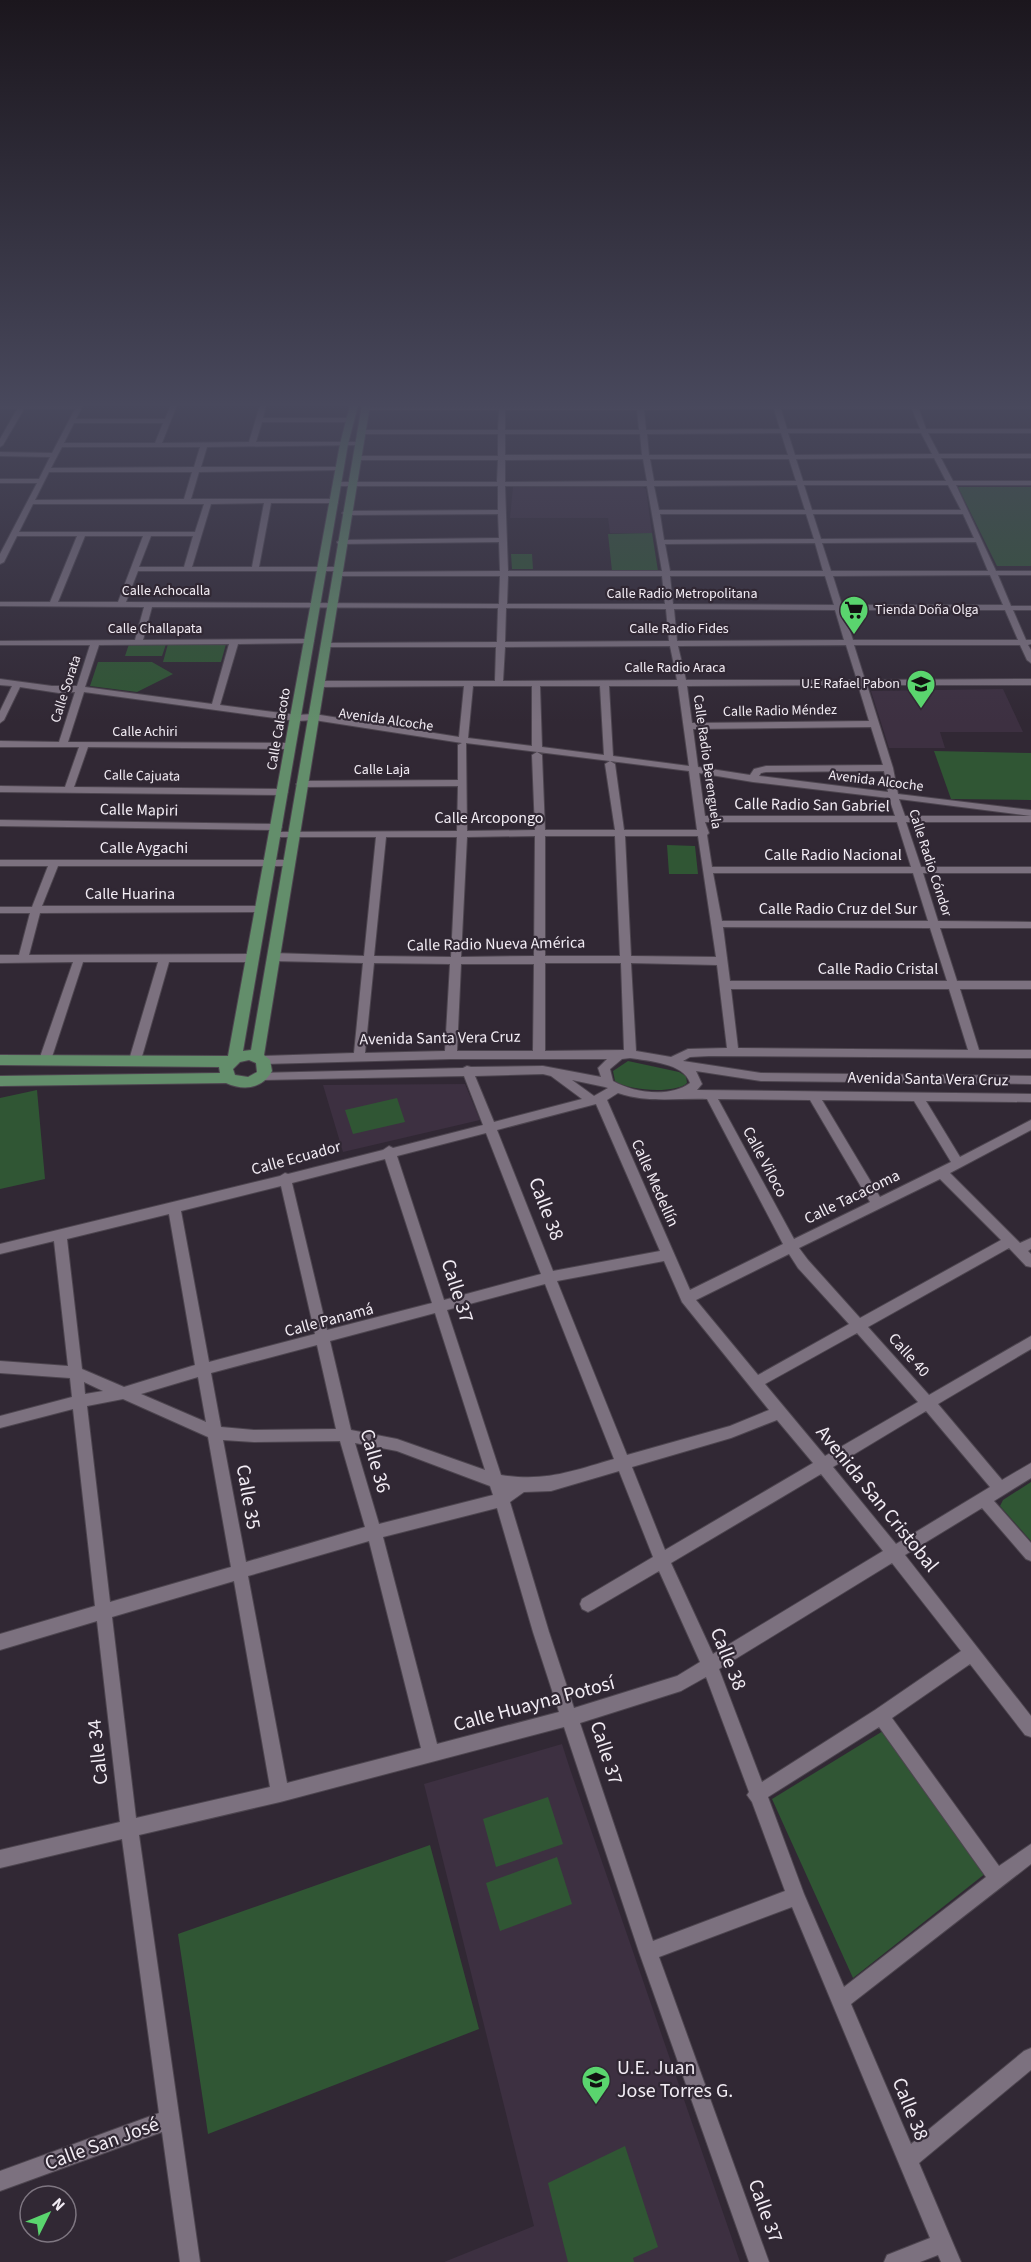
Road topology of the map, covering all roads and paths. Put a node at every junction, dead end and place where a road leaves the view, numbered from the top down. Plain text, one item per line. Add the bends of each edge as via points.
1 (26, 511) edge
2 (205, 511) edge
3 (266, 511) edge
4 (333, 511) edge
5 (808, 511) junction
6 (501, 512) joint
7 (656, 512) joint
8 (346, 513) joint
9 (966, 513) joint
10 (14, 534) junction
11 (82, 534) junction
12 (148, 534) junction
13 (198, 534) junction
14 (502, 540) junction
15 (818, 540) junction
16 (977, 540) junction
17 (341, 542) junction
18 (661, 542) junction
19 (0, 562) edge
20 (134, 569) junction
21 (187, 569) junction
22 (255, 569) junction
23 (323, 569) junction
24 (338, 572) junction
25 (666, 572) junction
26 (828, 572) junction
27 (504, 573) junction
28 (993, 573) junction
29 (1031, 573) edge
30 (0, 604) edge
31 (53, 604) junction
32 (121, 605) junction
33 (149, 605) junction
34 (315, 605) junction
35 (333, 607) junction
36 (502, 608) junction
37 (668, 608) junction
38 (838, 608) junction
39 (1031, 608) edge
40 (1009, 609) junction
41 (310, 641) junction
42 (138, 642) junction
43 (234, 642) junction
44 (673, 642) junction
45 (850, 642) junction
46 (1027, 642) edge
47 (0, 643) edge
48 (95, 643) junction
49 (500, 643) junction
50 (326, 645) junction
51 (1031, 660) edge
52 (0, 682) edge
53 (499, 682) junction
54 (536, 682) junction
55 (604, 682) junction
56 (682, 682) junction
57 (861, 682) junction
58 (1031, 682) edge
59 (469, 683) junction
60 (17, 684) junction
61 (319, 684) junction
62 (80, 692) junction
63 (215, 708) junction
64 (0, 720) edge
65 (313, 720) junction
66 (296, 721) junction
67 (874, 724) junction
68 (687, 726) junction
69 (463, 743) junction
70 (0, 744) edge
71 (63, 744) junction
72 (84, 745) junction
73 (290, 747) junction
74 (537, 752) junction
75 (609, 761) junction
76 (888, 768) junction
77 (693, 772) junction
78 (753, 779) junction
79 (462, 783) junction
80 (302, 784) junction
81 (0, 789) edge
82 (69, 789) junction
83 (283, 792) junction
84 (894, 798) junction
85 (1031, 813) edge
86 (700, 819) junction
87 (1031, 819) edge
88 (902, 820) junction
89 (0, 824) edge
90 (276, 831) junction
91 (381, 833) junction
92 (462, 833) junction
93 (540, 833) junction
94 (704, 833) junction
95 (293, 834) junction
96 (620, 834) junction
97 (0, 863) edge
98 (54, 863) junction
99 (269, 863) junction
100 (288, 863) junction
101 (707, 870) junction
102 (918, 870) junction
103 (1031, 870) edge
104 (261, 909) junction
105 (0, 910) edge
106 (36, 910) junction
107 (717, 924) junction
108 (936, 925) junction
109 (1031, 925) edge
110 (273, 957) junction
111 (164, 958) junction
112 (252, 958) junction
113 (625, 958) junction
114 (0, 959) edge
115 (23, 959) junction
116 (78, 959) junction
117 (369, 961) junction
118 (456, 961) junction
119 (540, 961) junction
120 (720, 961) junction
121 (724, 985) junction
122 (954, 985) junction
123 (1031, 985) edge
124 (733, 1052) junction
125 (451, 1054) junction
126 (975, 1054) junction
127 (1031, 1054) edge
128 (539, 1055) junction
129 (624, 1055) junction
130 (359, 1057) junction
131 (260, 1058) junction
132 (0, 1060) edge
133 (45, 1060) junction
134 (135, 1060) junction
135 (232, 1060) junction
136 (670, 1063) junction
137 (684, 1065) junction
138 (467, 1070) junction
139 (552, 1072) junction
140 (262, 1076) junction
141 (228, 1078) junction
142 (1031, 1080) edge
143 (0, 1081) edge
144 (612, 1086) junction
145 (680, 1094) junction
146 (710, 1094) junction
147 (814, 1096) junction
148 (918, 1097) junction
149 (1031, 1098) edge
150 (596, 1100) junction
151 (1031, 1124) edge
152 (491, 1126) junction
153 (389, 1151) junction
154 (958, 1164) junction
155 (941, 1172) junction
156 (285, 1178) junction
157 (877, 1203) junction
158 (174, 1209) junction
159 (60, 1235) junction
160 (1031, 1243) edge
161 (790, 1245) junction
162 (1014, 1245) junction
163 (0, 1249) edge
164 (668, 1255) junction
165 (1031, 1262) edge
166 (550, 1276) junction
167 (687, 1298) junction
168 (438, 1307) junction
169 (857, 1325) junction
170 (323, 1339) junction
171 (1031, 1342) edge
172 (0, 1367) edge
173 (203, 1369) junction
174 (75, 1372) junction
175 (755, 1383) junction
176 (124, 1393) junction
177 (79, 1401) junction
178 (927, 1402) junction
179 (780, 1412) junction
180 (0, 1422) edge
181 (215, 1433) junction
182 (345, 1435) junction
183 (624, 1461) junction
184 (822, 1463) junction
185 (1031, 1470) edge
186 (496, 1481) junction
187 (521, 1485) junction
188 (1001, 1489) junction
189 (501, 1500) junction
190 (984, 1500) junction
191 (374, 1532) junction
192 (895, 1554) junction
193 (1031, 1554) edge
194 (662, 1561) junction
195 (240, 1572) junction
196 (588, 1604) dead end
197 (105, 1610) junction
198 (0, 1642) edge
199 (972, 1653) junction
200 (710, 1666) junction
201 (881, 1716) junction
202 (571, 1717) junction
203 (1031, 1729) edge
204 (431, 1754) junction
205 (280, 1793) junction
206 (756, 1795) junction
207 (129, 1828) junction
208 (1031, 1853) edge
209 (0, 1859) edge
210 (996, 1878) junction
211 (796, 1896) junction
212 (648, 1952) junction
213 (842, 2000) junction
214 (1031, 2058) edge
215 (170, 2119) junction
216 (908, 2159) junction
217 (0, 2181) edge
218 (943, 2243) junction
219 (190, 2262) edge
220 (759, 2262) edge
221 (894, 2262) edge
222 (951, 2262) edge

1 - 10 street
2 - 13 street
3 - 22 street
4 - 23 main road, Calle Calacoto
5 - 7 street
5 - 9 street
5 - 15 street, Calle Radio Cóndor
6 - 8 street
6 - 14 street
7 - 18 street, Calle Radio Berenguela
8 - 17 main road, Calle Calacoto
9 - 16 street
10 - 11 street
10 - 19 street
11 - 12 street
11 - 31 street
12 - 13 street
12 - 20 street
13 - 21 street
14 - 17 street
14 - 27 street
15 - 16 street
15 - 18 street
15 - 26 street, Calle Radio Cóndor
16 - 28 street
17 - 24 main road, Calle Calacoto
18 - 25 street, Calle Radio Berenguela
20 - 21 street
20 - 32 street
21 - 22 street
22 - 23 street
23 - 24 street
23 - 34 main road, Calle Calacoto
24 - 27 street
24 - 35 main road, Calle Calacoto
25 - 26 street
25 - 27 street
25 - 37 street, Calle Radio Berenguela
26 - 28 street
26 - 38 street, Calle Radio Cóndor
27 - 36 street
28 - 29 street
28 - 40 street
30 - 31 street, Calle Achocalla
31 - 32 street, Calle Achocalla
32 - 33 street, Calle Achocalla
33 - 34 street, Calle Achocalla
33 - 42 street
34 - 35 street, Calle Achocalla
34 - 41 main road, Calle Calacoto
35 - 36 street, Calle Radio Metropolitana
35 - 50 main road, Calle Calacoto
36 - 37 street, Calle Radio Metropolitana
36 - 49 street
37 - 38 street, Calle Radio Metropolitana
37 - 44 street, Calle Radio Berenguela
38 - 40 street, Calle Radio Metropolitana
38 - 45 street, Calle Radio Cóndor
39 - 40 street, Calle Radio Metropolitana
40 - 46 street
41 - 43 street, Calle Challapata
41 - 66 main road, Calle Calacoto
42 - 43 street, Calle Challapata
42 - 48 street, Calle Challapata
43 - 63 street
44 - 45 street, Calle Radio Fides
44 - 49 street, Calle Radio Fides
44 - 56 street, Calle Radio Berenguela
45 - 46 street, Calle Radio Fides
45 - 57 street, Calle Radio Cóndor
46 - 51 street
47 - 48 street, Calle Challapata
48 - 62 street, Calle Sorata
49 - 50 street, Calle Radio Fides
49 - 53 street
50 - 61 main road, Calle Calacoto
52 - 60 street, Avenida Alcoche
53 - 54 street, Calle Radio Araca
53 - 59 street, Calle Radio Araca
54 - 55 street, Calle Radio Araca
54 - 74 street
55 - 56 street, Calle Radio Araca
55 - 75 street
56 - 57 street, Calle Radio Araca
56 - 68 street, Calle Radio Berenguela
57 - 58 street, Calle Radio Araca
57 - 67 street, Calle Radio Cóndor
59 - 61 street, Calle Radio Araca
59 - 69 street
60 - 62 street, Avenida Alcoche
60 - 64 street
61 - 65 main road, Calle Calacoto
62 - 63 street, Avenida Alcoche
62 - 66 street, Avenida Alcoche
62 - 71 street, Calle Sorata
63 - 66 street, Avenida Alcoche
65 - 66 street, Avenida Alcoche
65 - 69 street, Avenida Alcoche
65 - 80 main road, Calle Calacoto
66 - 73 main road, Calle Calacoto
67 - 68 street, Calle Radio Méndez
67 - 76 street, Calle Radio Cóndor
68 - 77 street, Calle Radio Berenguela
69 - 74 street, Avenida Alcoche
69 - 79 street
70 - 71 street, Calle Achiri
71 - 72 street, Calle Achiri
72 - 73 street, Calle Achiri
72 - 82 street
73 - 83 main road, Calle Calacoto
74 - 75 street, Avenida Alcoche
74 - 93 street
75 - 77 street, Avenida Alcoche
75 - 96 street
76 - 78 street via 766,769 757,771
76 - 84 street, Calle Radio Cóndor
77 - 78 street, Avenida Alcoche
77 - 86 street, Calle Radio Berenguela
78 - 84 street, Avenida Alcoche
79 - 80 street, Calle Laja
79 - 92 street
80 - 95 main road, Calle Calacoto
81 - 82 street, Calle Cajuata
82 - 83 street, Calle Cajuata
83 - 90 main road, Calle Calacoto
84 - 85 street, Avenida Alcoche
84 - 88 street, Calle Radio Cóndor
86 - 88 street, Calle Radio San Gabriel
86 - 94 street, Calle Radio Berenguela
87 - 88 street, Calle Radio San Gabriel
88 - 102 street, Calle Radio Cóndor
89 - 90 street, Calle Mapiri
90 - 95 street, Calle Arcopongo
90 - 99 main road, Calle Calacoto
91 - 92 street, Calle Arcopongo
91 - 95 street, Calle Arcopongo
91 - 117 street
92 - 93 street, Calle Arcopongo
92 - 118 street
93 - 96 street, Calle Arcopongo
93 - 119 street
94 - 96 street, Calle Arcopongo
94 - 101 street, Calle Radio Berenguela
95 - 100 main road, Calle Calacoto
96 - 113 street
97 - 98 street, Calle Aygachi
98 - 99 street, Calle Aygachi
98 - 106 street
99 - 100 street, Calle Aygachi
99 - 104 main road, Calle Calacoto
100 - 110 main road, Calle Calacoto
101 - 102 street, Calle Radio Nacional
101 - 107 street, Calle Radio Berenguela
102 - 103 street, Calle Radio Nacional
102 - 108 street, Calle Radio Cóndor
104 - 106 street, Calle Huarina
104 - 112 main road, Calle Calacoto
105 - 106 street, Calle Huarina
106 - 115 street
107 - 108 street, Calle Radio Cruz del Sur
107 - 120 street, Calle Radio Berenguela
108 - 109 street, Calle Radio Cruz del Sur
108 - 122 street, Calle Radio Cóndor
110 - 117 street, Calle Radio Nueva América
110 - 131 main road, Calle Calacoto
111 - 112 street
111 - 116 street
111 - 134 street
112 - 135 main road, Calle Calacoto
113 - 119 street, Calle Radio Nueva América
113 - 120 street, Calle Radio Nueva América
113 - 129 street
114 - 115 street
115 - 116 street
116 - 133 street
117 - 118 street, Calle Radio Nueva América
117 - 130 street
118 - 119 street, Calle Radio Nueva América
118 - 125 street
119 - 128 street
120 - 121 street, Calle Radio Berenguela
121 - 122 street, Calle Radio Cristal
121 - 124 street, Calle Radio Berenguela
122 - 123 street, Calle Radio Cristal
122 - 126 street, Calle Radio Cóndor
124 - 126 street
124 - 136 street via 688,1053
125 - 128 street, Avenida Santa Vera Cruz
125 - 130 street, Avenida Santa Vera Cruz
126 - 127 street
128 - 129 street, Avenida Santa Vera Cruz
129 - 136 street, Avenida Santa Vera Cruz
129 - 144 street via 604,1068
130 - 131 street, Avenida Santa Vera Cruz
131 - 135 main road
131 - 140 main road via 265,1071
132 - 133 main road
133 - 134 main road
134 - 135 main road
135 - 141 main road via 226,1068
136 - 137 street, Avenida Santa Vera Cruz
137 - 142 street, Avenida Santa Vera Cruz via 761,1077
137 - 145 street via 694,1074 696,1084
138 - 139 street, Avenida Santa Vera Cruz
138 - 140 street, Avenida Santa Vera Cruz
138 - 152 street, Calle 38
139 - 144 street, Avenida Santa Vera Cruz
139 - 150 street
140 - 141 main road via 241,1084
141 - 143 main road
144 - 145 street, Avenida Santa Vera Cruz via 631,1095
144 - 150 street
145 - 146 street, Avenida Santa Vera Cruz
146 - 147 street, Avenida Santa Vera Cruz
146 - 161 street, Calle Viloco
147 - 148 street, Avenida Santa Vera Cruz
147 - 157 street
148 - 149 street, Avenida Santa Vera Cruz
148 - 154 street
150 - 152 street, Calle Ecuador
150 - 164 street, Calle Medellín
151 - 154 street, Calle Tacacoma
152 - 153 street, Calle Ecuador
152 - 166 street, Calle 38
153 - 156 street, Calle Ecuador
153 - 168 street, Calle 37
154 - 155 street, Calle Tacacoma
155 - 157 street, Calle Tacacoma
155 - 162 street
156 - 158 street, Calle Ecuador
156 - 170 street, Calle 36
157 - 161 street, Calle Tacacoma
158 - 159 street, Calle Ecuador
158 - 173 street, Calle 35
159 - 163 street, Calle Ecuador
159 - 174 street, Calle 34
160 - 162 street
161 - 167 street, Calle Tacacoma
161 - 169 street, Calle 40
162 - 165 street
162 - 169 street
164 - 166 street, Calle Panamá
164 - 167 street, Calle Medellín
166 - 168 street, Calle Panamá
166 - 183 street, Calle 38
167 - 175 street, Avenida San Cristobal
168 - 170 street, Calle Panamá
168 - 186 street, Calle 37
169 - 175 street
169 - 178 street, Calle 40
170 - 173 street, Calle Panamá
170 - 182 street, Calle 36
171 - 178 street
172 - 174 street
173 - 176 street, Calle Panamá
173 - 181 street, Calle 35
174 - 176 street
174 - 177 street, Calle 34
175 - 179 street, Avenida San Cristobal
176 - 177 street, Calle Panamá
176 - 181 street
177 - 180 street, Calle Panamá
177 - 197 street, Calle 34
178 - 184 street
178 - 188 street, Calle 40
179 - 183 street via 731,1432
179 - 184 street, Avenida San Cristobal
181 - 182 street
181 - 195 street, Calle 35
182 - 186 street via 397,1445
182 - 191 street, Calle 36
183 - 187 street via 550,1484
183 - 194 street, Calle 38
184 - 192 street, Avenida San Cristobal
184 - 194 street
185 - 188 street, Calle Huayna Potosí
186 - 187 street
186 - 189 street, Calle 37
187 - 189 street
188 - 190 street, Calle Huayna Potosí
189 - 191 street
189 - 202 street, Calle 37
190 - 192 street, Calle Huayna Potosí
190 - 193 street
191 - 195 street
191 - 204 street, Calle 36
192 - 199 street, Avenida San Cristobal
192 - 200 street, Calle Huayna Potosí
194 - 196 street
194 - 200 street, Calle 38
195 - 197 street
195 - 205 street, Calle 35
197 - 198 street
197 - 207 street, Calle 34
199 - 201 street
199 - 203 street, Avenida San Cristobal
200 - 202 street, Calle Huayna Potosí via 662,1690
200 - 206 street, Calle 38
201 - 206 street
201 - 210 street
202 - 204 street, Calle Huayna Potosí
202 - 212 street, Calle 37
204 - 205 street, Calle Huayna Potosí
205 - 207 street, Calle Huayna Potosí
206 - 211 street, Calle 38
207 - 209 street, Calle Huayna Potosí
207 - 215 street, Calle 34
208 - 210 street
210 - 213 street
211 - 212 street
211 - 213 street, Calle 38
212 - 220 street, Calle 37
213 - 216 street, Calle 38
214 - 216 street
215 - 217 street, Calle San José
215 - 219 street, Calle 34
216 - 218 street, Calle 38
218 - 221 street
218 - 222 street, Calle 38

